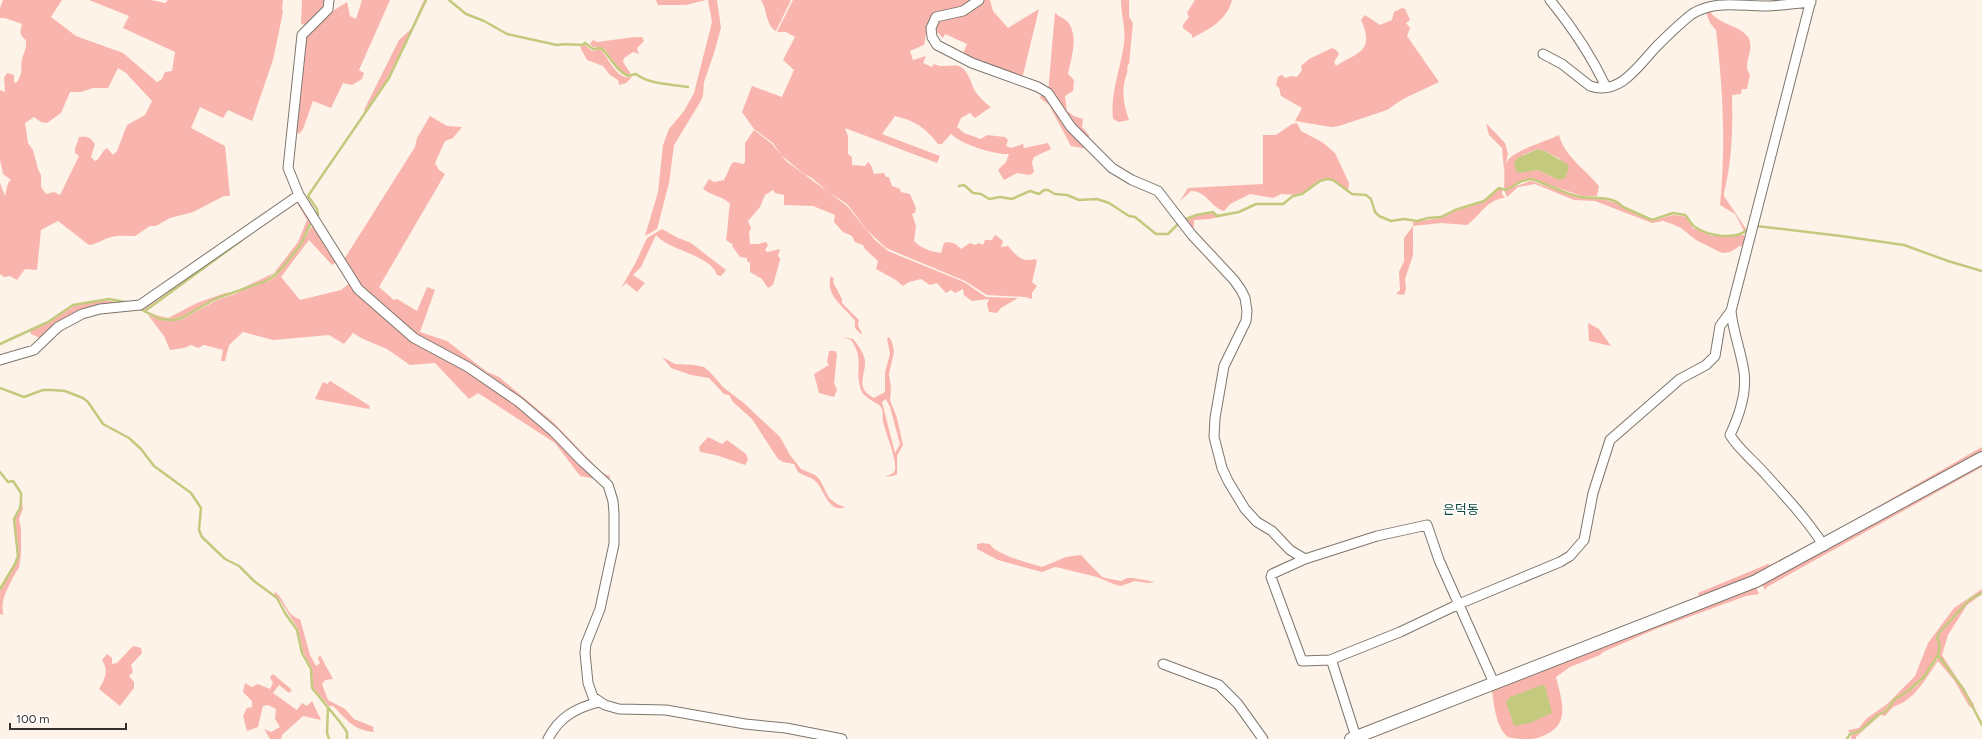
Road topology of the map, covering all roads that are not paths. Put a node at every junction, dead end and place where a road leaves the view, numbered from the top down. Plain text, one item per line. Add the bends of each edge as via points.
1 (329, 0) edge
2 (979, 0) edge
3 (1550, 0) edge
4 (1811, 1) edge
5 (1543, 54) dead end
6 (1606, 87) junction
7 (299, 195) junction
8 (1731, 311) junction
9 (0, 360) edge
10 (1982, 458) edge
11 (1824, 546) junction
12 (1305, 559) junction
13 (1459, 604) junction
14 (1330, 660) junction
15 (1163, 664) dead end
16 (1494, 683) junction
17 (599, 702) junction
18 (1354, 738) edge
19 (548, 739) edge
20 (842, 739) edge
21 (1263, 739) edge

1 - 7 street via 328,9 302,35 288,168
2 - 12 street via 963,11 936,17 931,28 932,37 937,45 972,63 1048,93 1071,127 1112,168 1158,191 1192,235 1241,290 1245,298 1246,321 1224,366 1214,436 1222,468 1246,509 1257,522 1272,531 1290,550
3 - 6 street via 1567,20
4 - 6 street via 1766,6 1716,3 1707,5 1692,14 1656,47 1630,77
4 - 8 street
5 - 6 street via 1562,64 1584,84 1594,88
7 - 9 street via 140,306 100,309 82,314 58,327 34,350
7 - 17 street via 358,289 369,300 414,338 468,367 519,402 553,431 608,486 614,513 614,544 600,609 585,653 590,690
8 - 11 street via 1733,331 1744,372 1744,387 1730,435 1736,445 1767,476 1816,533
8 - 13 street via 1720,326 1715,356 1706,365 1680,379 1610,440 1593,493 1584,540 1579,547 1560,562
10 - 11 main road
11 - 16 main road via 1756,581
12 - 13 street via 1377,536 1427,525 1439,560
12 - 14 street via 1272,574 1271,577 1302,661
13 - 14 street via 1400,632
13 - 16 street
14 - 18 street
15 - 21 street via 1219,685 1238,704
16 - 18 main road
17 - 19 street via 568,714 560,720
17 - 20 street via 619,708 666,710

